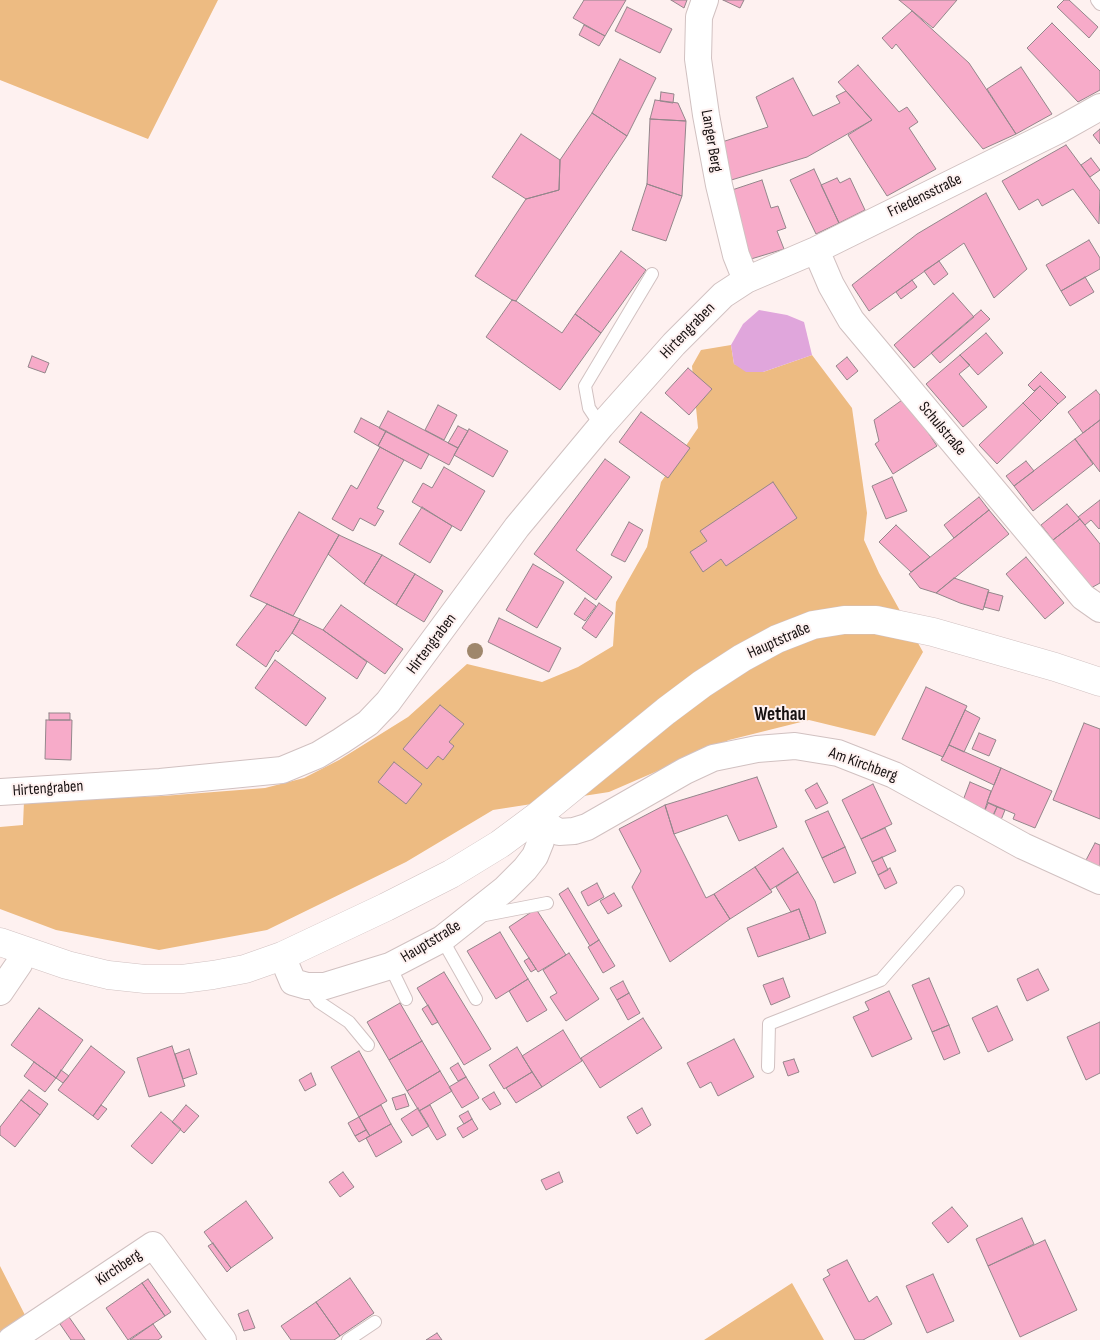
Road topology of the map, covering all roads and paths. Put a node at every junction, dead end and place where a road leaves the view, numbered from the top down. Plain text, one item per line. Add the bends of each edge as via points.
1 (705, 0) edge
2 (1097, 0) edge
3 (1100, 4) edge
4 (1100, 107) edge
5 (816, 250) junction
6 (652, 274) dead end
7 (746, 280) junction
8 (601, 426) junction
9 (1094, 599) edge
10 (1100, 682) edge
11 (0, 792) edge
12 (535, 818) junction
13 (1100, 881) edge
14 (958, 892) dead end
15 (547, 903) dead end
16 (470, 918) junction
17 (442, 939) junction
18 (12, 947) edge
19 (282, 956) junction
20 (390, 966) junction
21 (307, 986) junction
22 (0, 992) edge
23 (406, 999) dead end
24 (476, 999) dead end
25 (368, 1045) dead end
26 (768, 1067) dead end
27 (375, 1322) dead end
28 (11, 1340) edge
29 (223, 1340) edge
30 (348, 1340) edge

1 - 7 street, Langer Berg via 699,17 698,59 706,115 736,255
2 - 3 lane
4 - 5 street, Friedensstraße
5 - 7 street, Friedensstraße
5 - 9 street, Schulstraße via 830,285 852,320
6 - 8 lane via 586,386 589,408
7 - 8 street, Hirtengraben via 723,294 694,323
8 - 11 street, Hirtengraben via 518,527 388,702 368,723 334,746 282,770
10 - 12 main road, Hauptstraße via 933,632 876,620 844,620 813,625 777,639 702,684
12 - 13 street, Am Kirchberg via 559,832 574,831 587,827 713,758 794,746 838,753 894,775 1024,846
12 - 16 street, Hauptstraße via 541,841 535,856 506,889
12 - 19 main road, Hauptstraße via 451,874
14 - 26 lane via 880,980 769,1024
15 - 16 lane
16 - 17 street, Hauptstraße
17 - 20 street, Hauptstraße
17 - 24 lane
18 - 19 main road, Hauptstraße via 67,966 145,979 213,975 246,969
18 - 22 street via 19,964
19 - 21 street via 293,982
20 - 21 street, Hauptstraße via 324,986
20 - 23 lane
21 - 25 lane via 319,1002 349,1022
27 - 30 lane
28 - 29 street, Kirchberg via 153,1245

